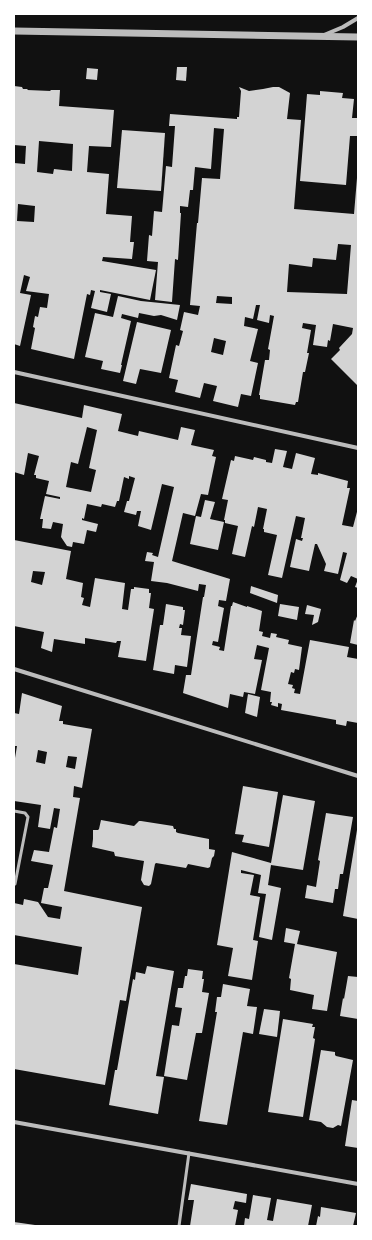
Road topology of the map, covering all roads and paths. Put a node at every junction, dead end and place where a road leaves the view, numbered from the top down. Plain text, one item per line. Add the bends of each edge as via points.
1 (358, 18) edge
2 (14, 31) edge
3 (322, 36) junction
4 (358, 37) edge
5 (14, 372) edge
6 (358, 448) edge
7 (14, 669) edge
8 (358, 776) edge
9 (14, 811) edge
10 (15, 884) edge
11 (14, 1122) edge
12 (189, 1153) junction
13 (358, 1184) edge
14 (179, 1226) edge

1 - 3 street
2 - 3 street
3 - 4 street
5 - 6 street
7 - 8 street
9 - 10 lane via 25,813 28,817
11 - 12 street
12 - 13 street
12 - 14 lane

